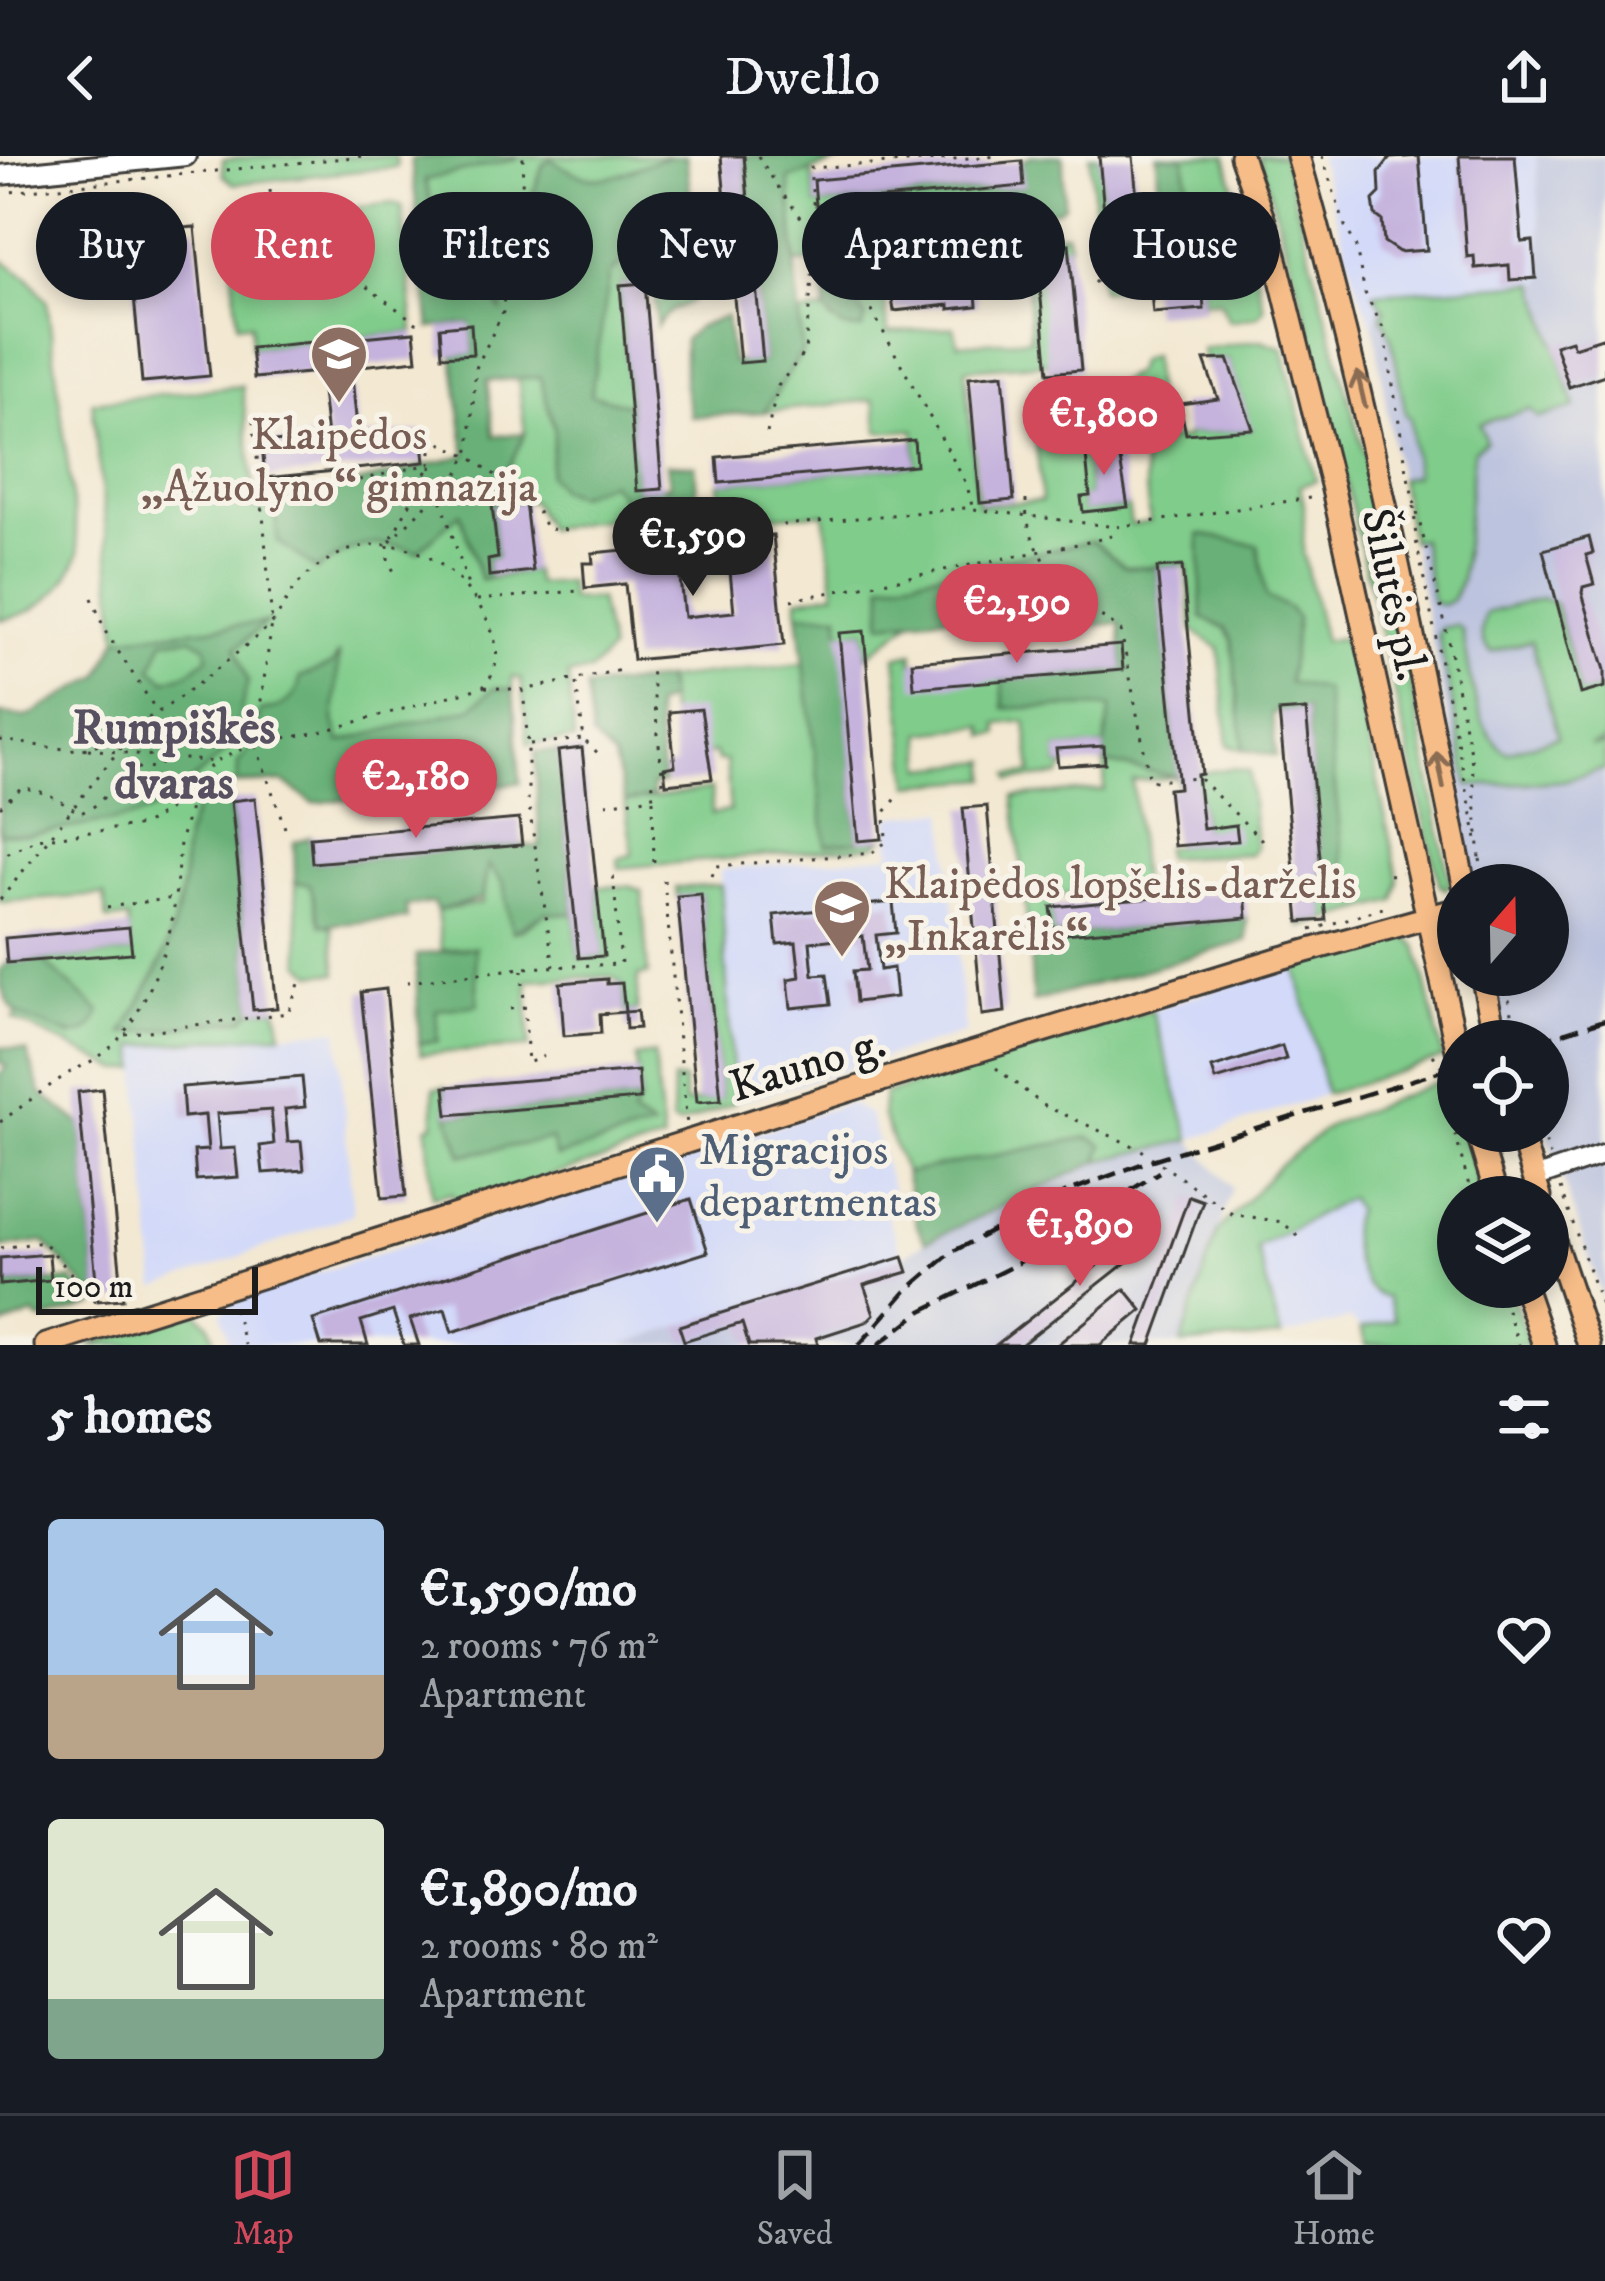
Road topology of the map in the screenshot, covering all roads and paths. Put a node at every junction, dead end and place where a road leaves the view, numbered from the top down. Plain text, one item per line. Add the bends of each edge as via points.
1 (186, 156) edge
2 (364, 156) edge
3 (523, 156) edge
4 (758, 156) edge
5 (842, 156) edge
6 (1001, 156) edge
7 (1241, 156) edge
8 (1298, 156) edge
9 (1322, 156) edge
10 (847, 166) junction
11 (0, 176) edge
12 (270, 190) dead end
13 (812, 192) edge
14 (0, 194) edge
15 (802, 217) edge
16 (810, 300) edge
17 (865, 300) edge
18 (423, 328) dead end
19 (253, 422) dead end
20 (767, 433) dead end
21 (466, 455) junction
22 (430, 464) junction
23 (1407, 471) junction
24 (1381, 477) junction
25 (439, 494) junction
26 (1310, 498) dead end
27 (1413, 498) junction
28 (1026, 500) dead end
29 (262, 502) junction
30 (973, 509) junction
31 (1026, 513) junction
32 (783, 525) dead end
33 (1115, 527) junction
34 (574, 530) dead end
35 (389, 542) junction
36 (1041, 552) junction
37 (395, 573) dead end
38 (470, 591) junction
39 (578, 591) dead end
40 (92, 598) dead end
41 (791, 600) dead end
42 (476, 601) junction
43 (272, 623) junction
44 (651, 668) dead end
45 (621, 670) dead end
46 (575, 680) junction
47 (484, 687) junction
48 (523, 689) junction
49 (158, 712) junction
50 (256, 716) junction
51 (143, 720) junction
52 (584, 739) junction
53 (0, 740) edge
54 (255, 743) junction
55 (528, 745) junction
56 (86, 749) junction
57 (117, 753) junction
58 (602, 757) dead end
59 (168, 758) junction
60 (214, 762) junction
61 (197, 783) junction
62 (899, 795) dead end
63 (653, 797) junction
64 (606, 804) dead end
65 (0, 807) edge
66 (69, 810) junction
67 (285, 828) dead end
68 (47, 837) junction
69 (1265, 843) dead end
70 (0, 857) edge
71 (1480, 858) junction
72 (1460, 864) edge
73 (1481, 864) edge
74 (654, 869) dead end
75 (613, 874) dead end
76 (712, 876) dead end
77 (664, 880) dead end
78 (175, 898) junction
79 (0, 900) edge
80 (1389, 906) dead end
81 (106, 907) dead end
82 (1437, 914) edge
83 (1427, 916) junction
84 (1299, 933) dead end
85 (522, 968) junction
86 (554, 969) junction
87 (407, 982) dead end
88 (299, 984) dead end
89 (524, 1007) junction
90 (510, 1009) dead end
91 (1450, 1020) edge
92 (123, 1034) junction
93 (1433, 1055) dead end
94 (544, 1057) dead end
95 (996, 1068) dead end
96 (0, 1122) edge
97 (687, 1127) dead end
98 (1605, 1154) edge
99 (1466, 1176) edge
100 (1556, 1176) edge
101 (1300, 1238) dead end
102 (1569, 1239) edge
103 (0, 1247) edge
104 (1569, 1285) edge
105 (1506, 1308) edge
106 (1531, 1308) edge
107 (234, 1310) dead end
108 (105, 1312) dead end
109 (1605, 1317) edge
110 (46, 1345) edge
111 (245, 1345) edge
112 (1519, 1345) edge
113 (1544, 1345) edge
114 (1589, 1345) edge

1 - 11 street
2 - 14 path
3 - 21 path via 503,312 476,368
4 - 15 path
5 - 10 path
6 - 10 path
7 - 83 main road, Šilutės pl. via 1273,247 1332,485
24 -> 8 main road, Šilutės pl.
9 - 23 path via 1384,330
10 - 13 path via 810,168
12 - 18 path via 273,218
16 - 20 path via 805,351 778,386
17 - 30 path
19 - 29 path
21 - 22 path via 432,439
21 - 25 path
21 - 34 path via 532,501 547,529
22 - 25 path
22 - 29 path
22 - 35 path
23 - 24 path
23 - 27 path
72 -> 24 main road, Šilutės pl.
25 - 35 path
25 - 38 path
26 - 33 path
27 - 71 path
27 - 71 path via 1472,763
28 - 31 path
29 - 43 path
30 - 31 path
30 - 32 path
31 - 33 path
31 - 36 path
33 - 36 path via 1112,536
35 - 37 path
35 - 38 path via 430,557
35 - 43 path via 344,550 299,584
36 - 41 path
36 - 69 path via 1055,579 1121,631 1150,782 1199,778
38 - 42 path
39 - 42 path
40 - 49 path
42 - 47 path via 497,653 495,676
43 - 49 path
43 - 50 path
44 - 63 path via 662,783 652,785
45 - 46 path
46 - 48 path
46 - 52 path
47 - 48 path
47 - 54 path
48 - 55 path
49 - 51 path
50 - 54 path
50 - 59 path via 199,720
51 - 56 path
51 - 57 path
52 - 55 path
52 - 58 path
53 - 56 path
54 - 60 path
54 - 67 path
55 - 86 path via 528,801
56 - 57 path
57 - 59 path
57 - 66 path
59 - 60 path
59 - 66 path via 113,779 96,808
60 - 61 path
61 - 68 path via 144,825
61 - 78 path
62 - 76 path via 885,812 886,842 872,854 716,866
63 - 64 path
63 - 74 path
65 - 66 path via 22,787
66 - 68 path
68 - 70 path
68 - 79 path
71 - 73 path
75 - 86 path via 621,964
77 - 97 path
78 - 81 path
78 - 92 path via 162,961
80 - 84 path
82 - 83 main road, Kauno g.
83 - 91 main road, Šilutės pl.
83 - 110 main road, Kauno g.
85 - 86 path
85 - 87 path
85 - 89 path
88 - 92 path via 288,1013
89 - 90 path
89 - 94 path via 528,1063
92 - 96 path
93 - 99 path via 1444,1070
95 - 101 path via 1060,1115 1140,1149 1232,1214 1282,1222
98 - 100 street
102 - 109 path
103 - 108 path via 44,1242
104 - 114 main road
105 - 112 path
106 - 113 main road
107 - 111 path

